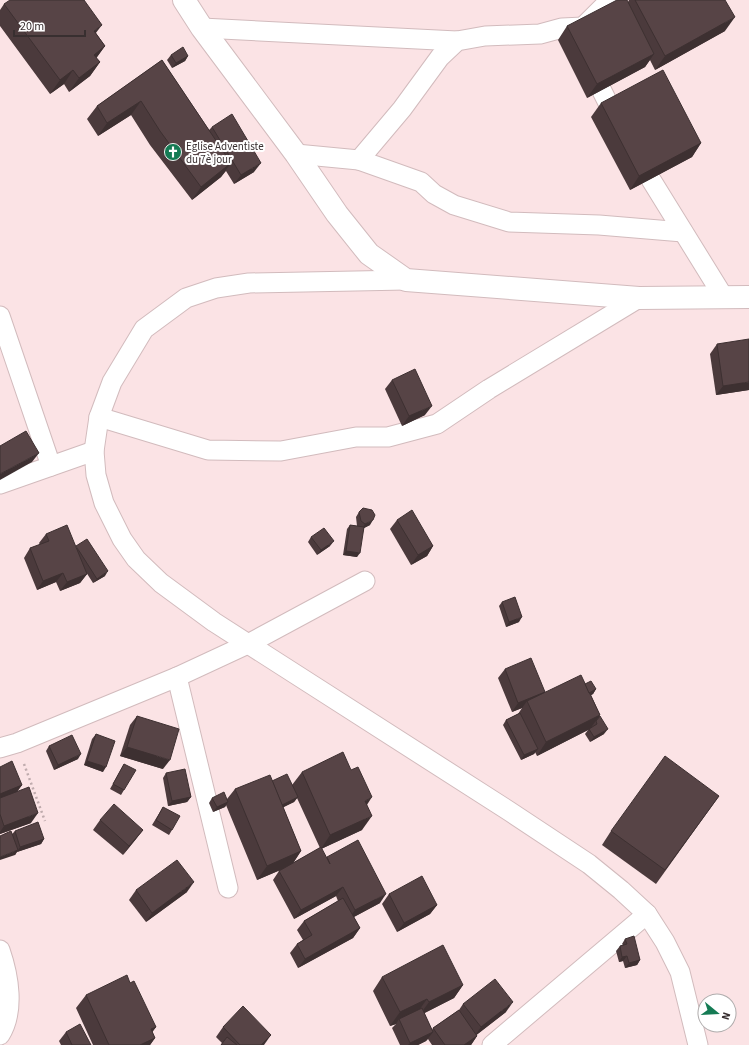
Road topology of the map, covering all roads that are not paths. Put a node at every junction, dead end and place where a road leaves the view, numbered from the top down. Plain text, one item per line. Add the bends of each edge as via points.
1 (184, 0) edge
2 (610, 0) edge
3 (202, 28) junction
4 (586, 39) junction
5 (457, 41) junction
6 (296, 154) junction
7 (359, 160) junction
8 (683, 232) junction
9 (406, 280) junction
10 (723, 296) junction
11 (749, 297) edge
12 (639, 298) junction
13 (0, 316) edge
14 (99, 417) junction
15 (94, 450) junction
16 (51, 466) junction
17 (0, 484) edge
18 (365, 581) dead end
19 (248, 644) junction
20 (177, 677) junction
21 (9, 746) edge
22 (228, 888) dead end
23 (648, 914) junction
24 (0, 950) edge
25 (0, 1035) edge
26 (492, 1045) edge
27 (698, 1045) edge

1 - 3 street
2 - 4 street
3 - 5 street
3 - 6 street
4 - 5 street via 562,28 540,34 485,36
4 - 8 street via 599,85 627,141
5 - 7 street via 440,57 402,109
6 - 7 street
6 - 9 street via 337,214 369,254
7 - 8 street via 421,182 434,194 454,205 509,222 599,225
8 - 10 street
9 - 12 street
9 - 14 street via 249,283 216,288 186,298 144,329 112,382
10 - 11 street
10 - 12 street
12 - 14 street via 489,389 437,424 388,437 356,437 281,451 208,450
13 - 16 street
14 - 15 street
15 - 16 street
15 - 19 street via 96,475 104,503 122,539 136,559 161,583
16 - 17 street
18 - 19 street
19 - 20 street
19 - 23 street via 589,864
20 - 21 street
20 - 22 street
23 - 26 street
23 - 27 street via 680,972
24 - 25 street via 5,965 9,1008 7,1024

